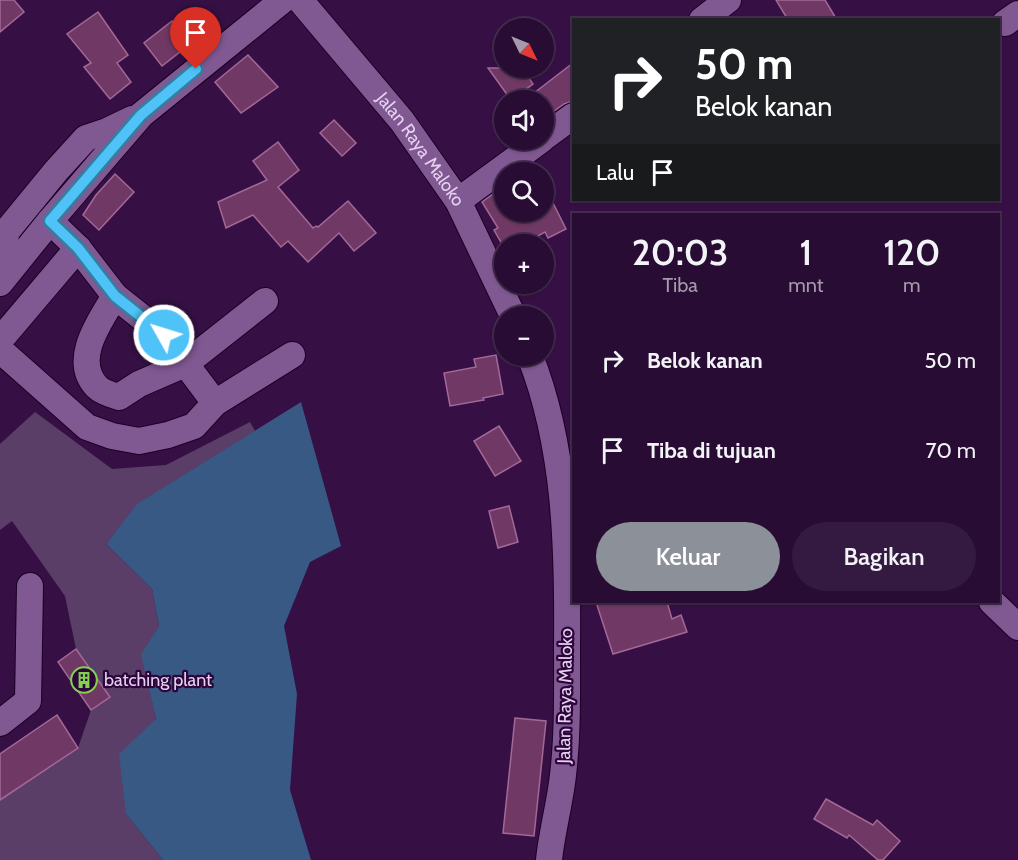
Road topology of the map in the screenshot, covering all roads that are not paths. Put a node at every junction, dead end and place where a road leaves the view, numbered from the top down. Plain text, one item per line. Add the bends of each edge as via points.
1 (283, 0) edge
2 (300, 0) edge
3 (728, 0) edge
4 (705, 18) edge
5 (141, 115) junction
6 (572, 117) edge
7 (554, 130) edge
8 (527, 150) edge
9 (458, 201) junction
10 (50, 221) junction
11 (78, 248) junction
12 (0, 255) edge
13 (0, 283) edge
14 (115, 296) junction
15 (265, 301) dead end
16 (508, 306) edge
17 (0, 340) edge
18 (0, 350) edge
19 (292, 355) dead end
20 (185, 364) junction
21 (534, 366) edge
22 (215, 403) junction
23 (570, 558) edge
24 (30, 586) dead end
25 (993, 603) edge
26 (1018, 627) edge
27 (0, 723) edge
28 (549, 860) edge

1 - 5 street
2 - 9 street, Jalan Raya Maloko via 402,121
3 - 4 street
5 - 10 street
5 - 12 street via 86,138 6,232
6 - 7 street
8 - 9 street
9 - 16 street, Jalan Raya Maloko
10 - 11 street
10 - 13 street
11 - 14 street
11 - 17 street
14 - 20 street via 164,335
14 - 20 street via 86,355 88,374 99,389 119,397
15 - 20 street
18 - 22 street via 87,427 112,436 139,441 168,435 194,426
19 - 22 street
20 - 22 street
21 - 23 street, Jalan Raya Maloko via 546,397
23 - 28 street, Jalan Raya Maloko via 567,732
24 - 27 street via 28,701
25 - 26 street

